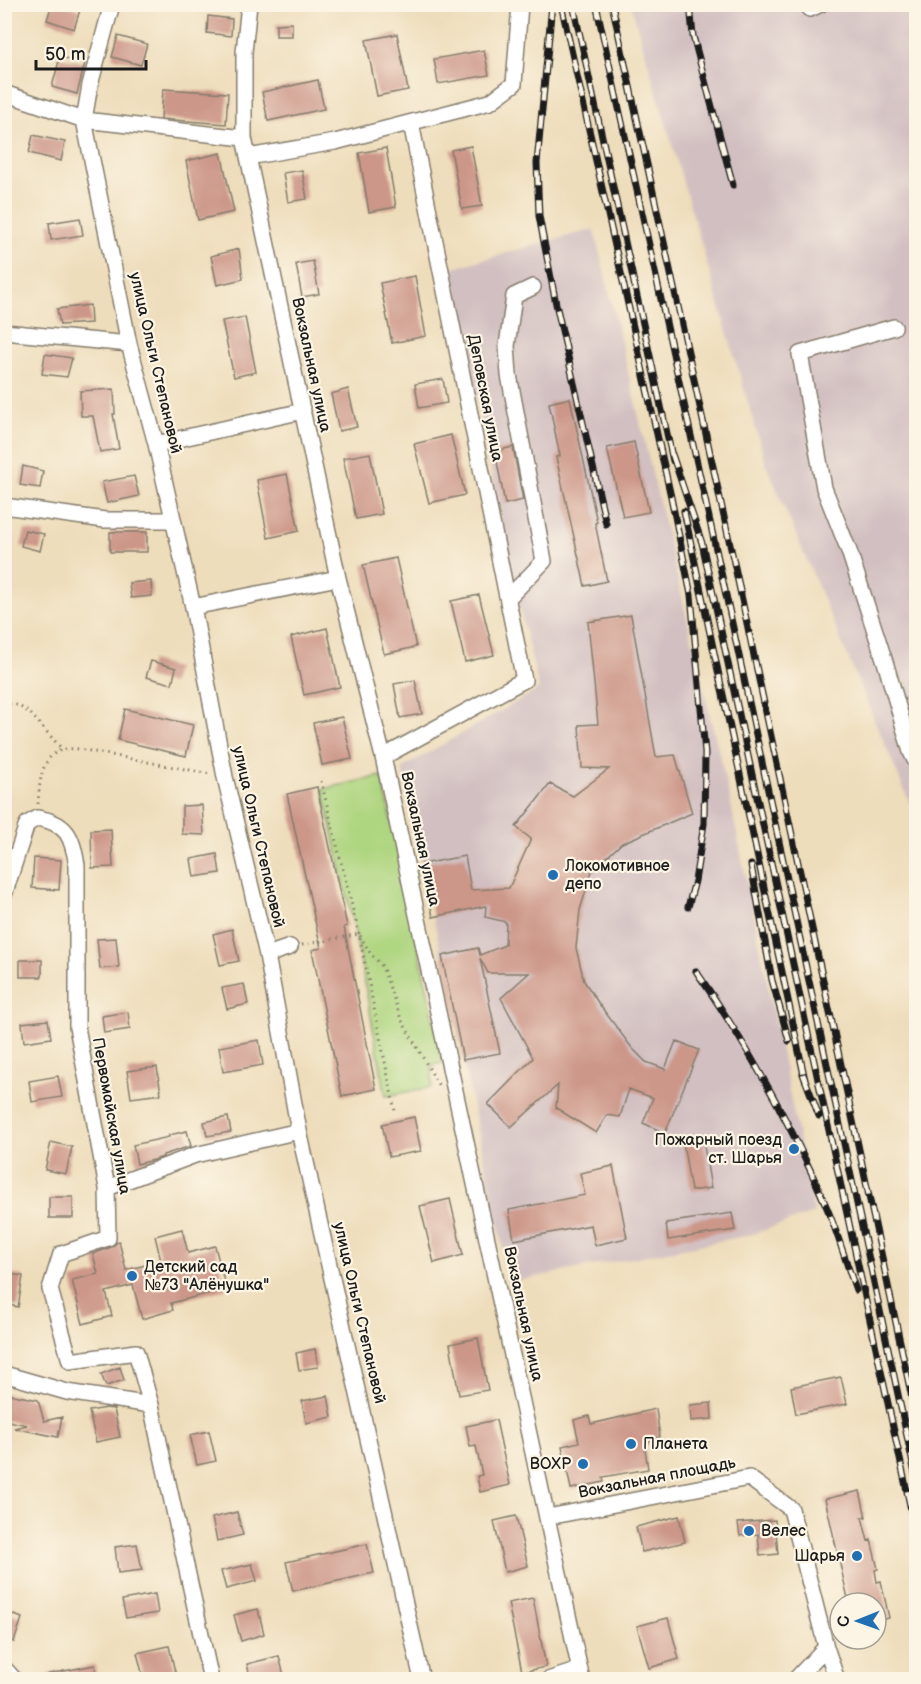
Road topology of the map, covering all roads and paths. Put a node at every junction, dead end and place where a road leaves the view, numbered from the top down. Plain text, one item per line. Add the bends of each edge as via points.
1 (112, 4) edge
2 (249, 4) edge
3 (520, 4) edge
4 (4, 93) edge
5 (84, 120) junction
6 (411, 123) junction
7 (244, 138) junction
8 (248, 157) junction
9 (533, 286) dead end
10 (894, 327) dead end
11 (4, 332) edge
12 (129, 344) junction
13 (303, 411) junction
14 (156, 444) junction
15 (4, 506) edge
16 (174, 520) junction
17 (338, 578) junction
18 (508, 598) junction
19 (193, 607) junction
20 (4, 706) edge
21 (62, 749) junction
22 (384, 757) junction
23 (916, 762) edge
24 (225, 777) junction
25 (321, 781) dead end
26 (37, 818) junction
27 (4, 896) edge
28 (359, 934) junction
29 (290, 947) joint
30 (267, 955) junction
31 (442, 1091) dead end
32 (395, 1111) dead end
33 (299, 1131) junction
34 (107, 1188) junction
35 (4, 1374) edge
36 (151, 1405) junction
37 (548, 1517) junction
38 (826, 1647) junction
39 (4, 1668) edge
40 (581, 1675) edge
41 (15, 1680) edge
42 (211, 1680) edge
43 (422, 1680) edge
44 (548, 1680) edge
45 (795, 1680) edge
46 (837, 1680) edge

1 - 5 street, улица Ольги Степановой
2 - 7 street, Вокзальная улица via 244,52
3 - 6 street via 514,84 490,102
4 - 5 street
5 - 7 street
5 - 12 street, улица Ольги Степановой
6 - 8 street via 335,142
6 - 18 street, Деповская улица
7 - 8 street, Вокзальная улица
8 - 13 street, Вокзальная улица
9 - 18 street via 514,296 507,346 544,561
10 - 23 street via 800,354 824,488 849,551
11 - 12 street
12 - 14 street, улица Ольги Степановой
13 - 14 street
13 - 17 street, Вокзальная улица
14 - 16 street, улица Ольги Степановой
15 - 16 street via 105,520
16 - 19 street, улица Ольги Степановой
17 - 19 street
17 - 22 street, Вокзальная улица
18 - 22 street, Деповская улица via 524,680
19 - 24 street, улица Ольги Степановой
20 - 21 path via 23,707
21 - 24 path
21 - 26 path via 48,759 44,768
22 - 37 street, Вокзальная улица
24 - 30 street, улица Ольги Степановой
25 - 28 path
26 - 27 street via 27,824
26 - 34 street, Первомайская улица via 65,828 73,843 77,865 77,1027
28 - 29 path
28 - 31 path via 382,966 401,1019
28 - 32 path
29 - 30 street
30 - 33 street, улица Ольги Степановой
33 - 34 street via 195,1155
33 - 43 street, улица Ольги Степановой
34 - 36 street, Первомайская улица via 108,1238 61,1254 50,1289 70,1361 135,1352
35 - 36 street via 67,1392
36 - 42 street, Первомайская улица
37 - 38 street, Вокзальная площадь via 749,1478 791,1509
37 - 40 street, Вокзальная улица
38 - 45 street
38 - 46 street, Вокзальная площадь
39 - 41 street
40 - 44 street

